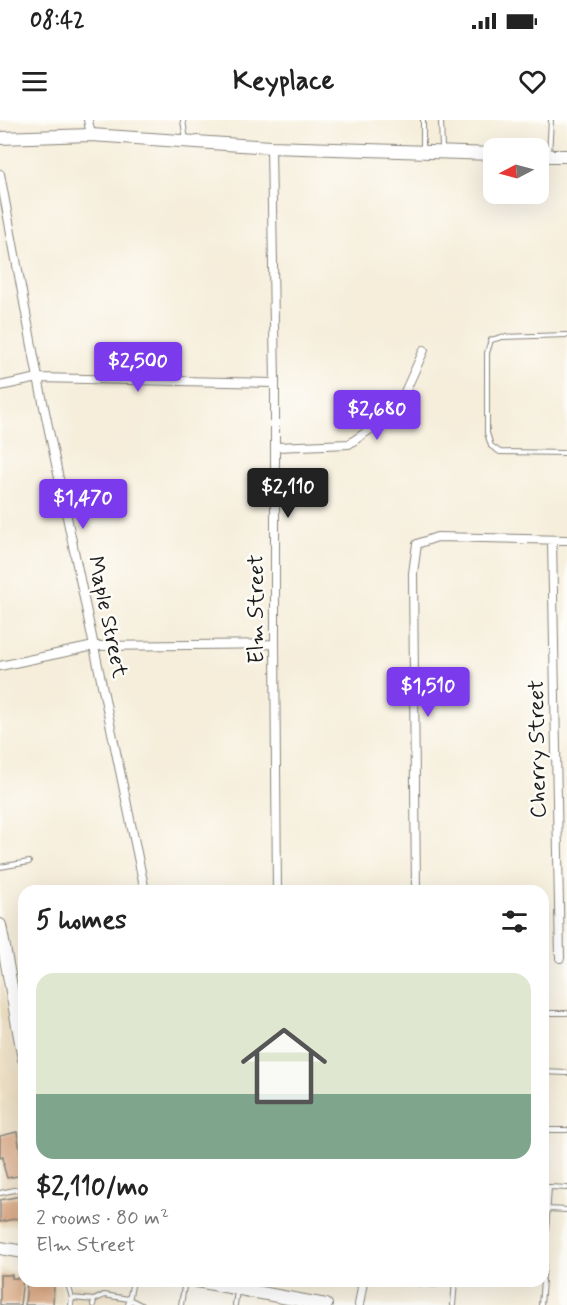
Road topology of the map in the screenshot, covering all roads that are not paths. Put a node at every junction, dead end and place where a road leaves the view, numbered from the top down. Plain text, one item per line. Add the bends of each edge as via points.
1 (88, 120) edge
2 (183, 120) edge
3 (423, 120) edge
4 (441, 120) edge
5 (551, 120) edge
6 (91, 135) junction
7 (0, 138) edge
8 (548, 138) edge
9 (186, 141) junction
10 (271, 147) junction
11 (423, 152) junction
12 (442, 152) junction
13 (483, 154) edge
14 (549, 156) edge
15 (567, 156) edge
16 (0, 174) edge
17 (567, 335) edge
18 (424, 350) dead end
19 (38, 378) junction
20 (275, 383) junction
21 (0, 386) edge
22 (276, 447) junction
23 (567, 453) edge
24 (552, 540) junction
25 (567, 540) edge
26 (274, 644) junction
27 (94, 646) junction
28 (0, 666) edge
29 (29, 862) dead end
30 (0, 867) edge
31 (144, 885) edge
32 (277, 885) edge
33 (416, 885) edge
34 (0, 926) edge
35 (561, 958) dead end
36 (549, 1013) edge
37 (567, 1013) edge
38 (18, 1026) edge
39 (549, 1072) edge
40 (567, 1073) edge
41 (549, 1130) edge
42 (567, 1131) edge
43 (549, 1187) edge
44 (567, 1188) edge
45 (18, 1191) edge
46 (0, 1193) edge
47 (549, 1209) edge
48 (567, 1210) edge
49 (0, 1248) edge
50 (18, 1251) edge
51 (68, 1287) edge
52 (132, 1287) edge
53 (184, 1287) edge
54 (229, 1287) edge
55 (362, 1287) edge
56 (454, 1287) edge
57 (542, 1287) edge
58 (237, 1289) junction
59 (72, 1298) junction
60 (129, 1299) junction
61 (94, 1303) edge
62 (320, 1304) edge
63 (71, 1305) edge
64 (128, 1305) edge
65 (141, 1305) edge
66 (181, 1305) edge
67 (235, 1305) edge
68 (359, 1305) edge
69 (453, 1305) edge
70 (541, 1305) edge

1 - 6 street
2 - 9 lane
3 - 11 lane
4 - 12 lane
5 - 8 lane
6 - 7 street
6 - 9 street
9 - 10 street
10 - 11 street
10 - 20 street, Elm Street
11 - 12 street
12 - 13 street
14 - 15 street
16 - 19 street, Maple Street
17 - 23 lane via 491,340 487,353 487,433 491,446 500,452
18 - 22 street via 404,394 375,426 349,444
19 - 20 street
19 - 21 street
19 - 27 street, Maple Street
20 - 22 street, Elm Street
22 - 26 street, Elm Street
24 - 25 street
24 - 33 street via 437,537 417,544 413,573
24 - 35 street, Cherry Street
26 - 27 street
26 - 32 street, Elm Street
27 - 28 street
27 - 31 street, Maple Street
29 - 30 lane
34 - 38 street
36 - 37 lane
39 - 40 lane
41 - 42 lane
43 - 44 lane
45 - 46 lane
47 - 48 lane
49 - 50 street
51 - 59 lane
52 - 60 lane
53 - 66 lane
54 - 58 street
55 - 68 street
56 - 69 lane
57 - 70 lane
58 - 62 street
58 - 67 lane
59 - 61 lane
59 - 63 lane
60 - 61 lane via 104,1295
60 - 64 lane
60 - 65 lane

